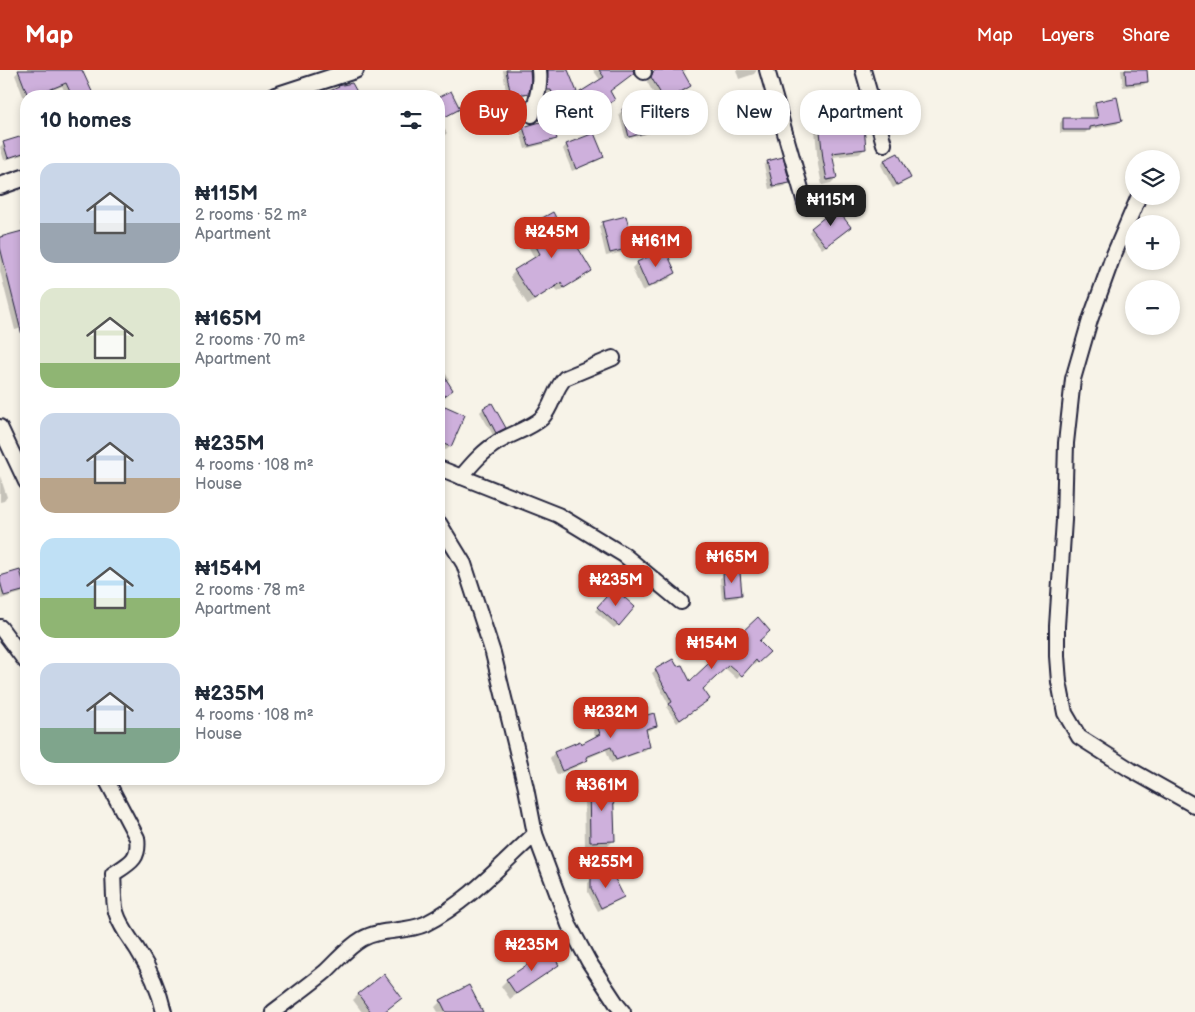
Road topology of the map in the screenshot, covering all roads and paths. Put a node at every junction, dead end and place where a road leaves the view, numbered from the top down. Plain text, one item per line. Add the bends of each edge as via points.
1 (356, 70) edge
2 (539, 70) edge
3 (767, 70) edge
4 (863, 70) edge
5 (294, 90) edge
6 (532, 116) dead end
7 (884, 144) dead end
8 (20, 179) edge
9 (0, 186) edge
10 (805, 203) dead end
11 (1135, 205) edge
12 (613, 358) dead end
13 (0, 427) edge
14 (20, 469) edge
15 (445, 470) edge
16 (461, 477) junction
17 (445, 533) edge
18 (682, 602) dead end
19 (0, 627) edge
20 (20, 654) edge
21 (109, 785) edge
22 (1195, 806) edge
23 (535, 834) junction
24 (164, 1012) edge
25 (273, 1012) edge
26 (623, 1012) edge

1 - 5 main road
2 - 6 street via 539,91
3 - 10 street
4 - 7 street
8 - 9 main road
11 - 22 street via 1093,311 1073,379 1066,443 1057,617 1059,682 1065,713 1079,737
12 - 16 street via 565,378 542,418 496,443 479,456
13 - 14 street
15 - 16 street
16 - 18 street via 558,514 624,554
17 - 23 street via 464,564 493,653
19 - 20 street
21 - 24 street via 139,848 136,857 113,874 116,913 153,976
23 - 25 street via 446,912 424,924 363,939
23 - 26 street via 569,925

